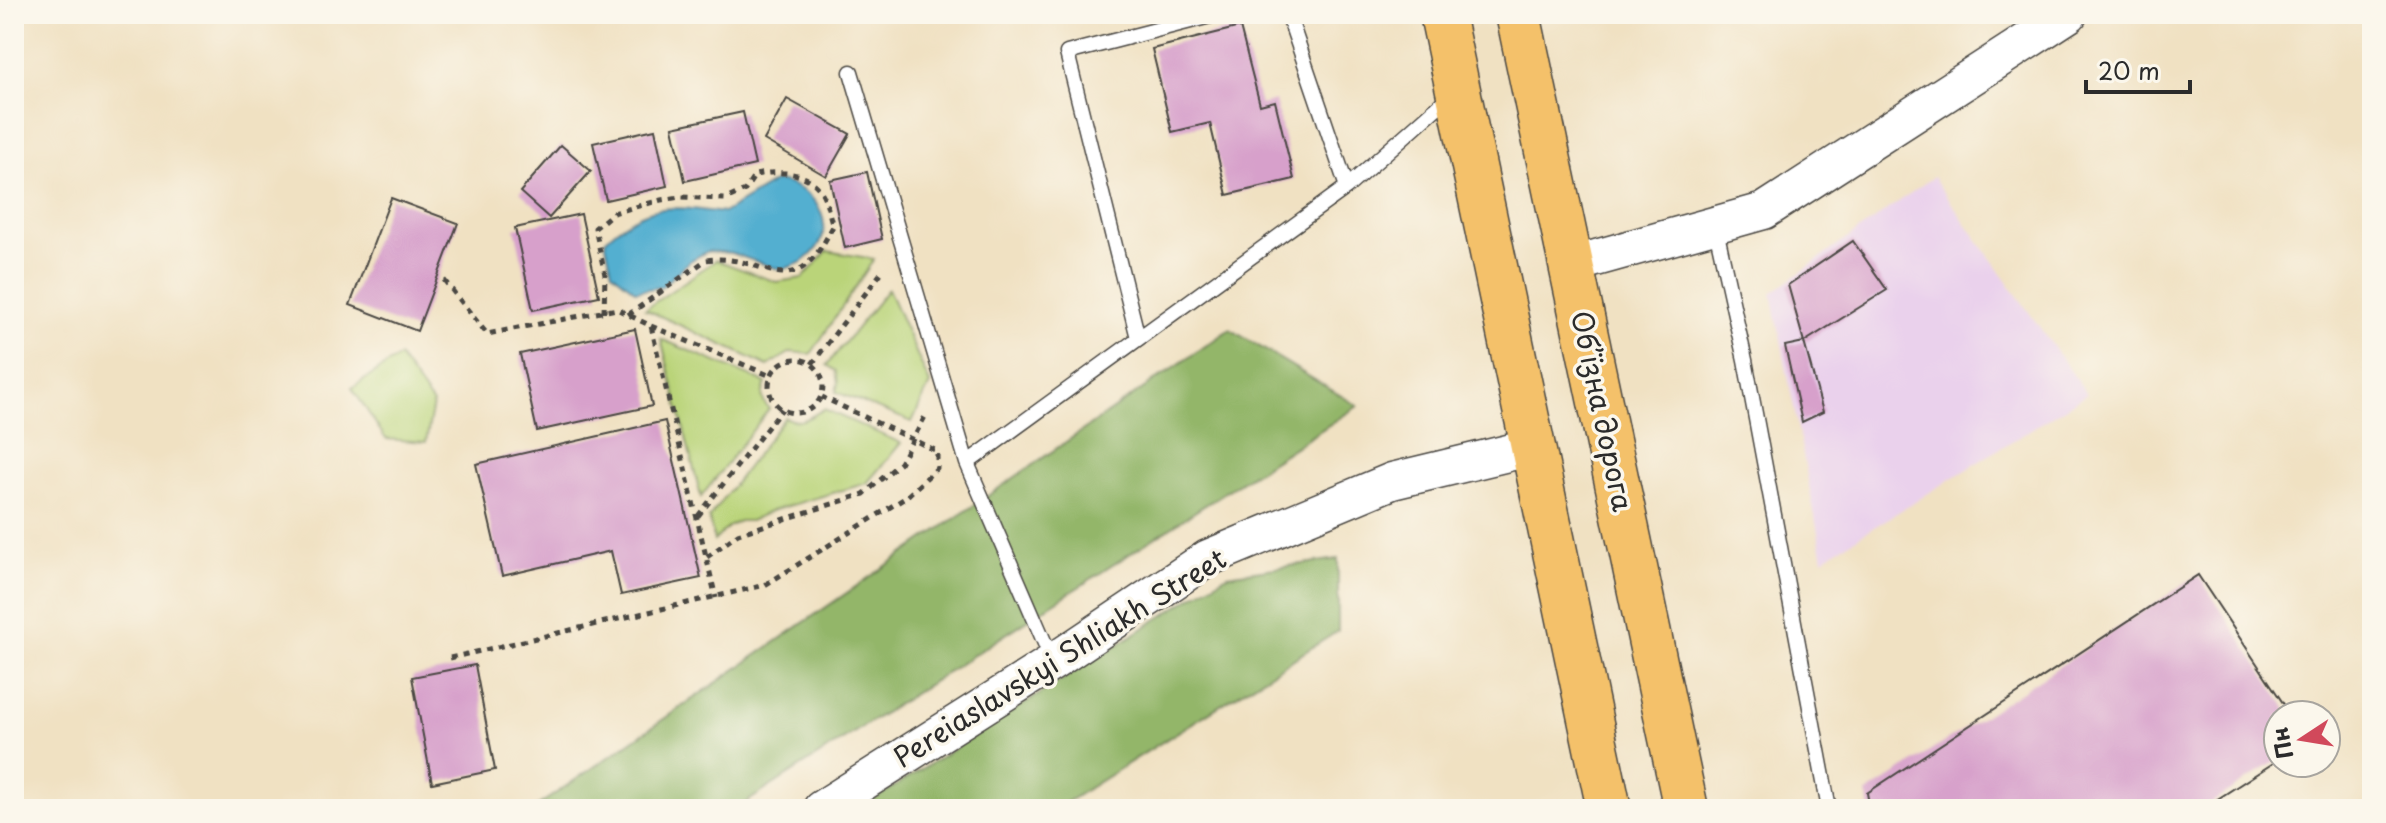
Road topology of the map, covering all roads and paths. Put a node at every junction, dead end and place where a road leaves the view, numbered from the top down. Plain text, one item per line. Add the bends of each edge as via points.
1 (1218, 14) edge
2 (1288, 14) edge
3 (1442, 14) edge
4 (1518, 14) edge
5 (2069, 14) edge
6 (851, 72) dead end
7 (1458, 89) junction
8 (1347, 187) junction
9 (1715, 224) junction
10 (903, 243) junction
11 (1571, 265) junction
12 (444, 280) dead end
13 (604, 312) junction
14 (628, 315) junction
15 (651, 326) junction
16 (1138, 338) junction
17 (812, 364) junction
18 (771, 376) junction
19 (945, 381) junction
20 (822, 397) junction
21 (782, 409) junction
22 (913, 439) junction
23 (1533, 447) junction
24 (967, 463) junction
25 (698, 516) junction
26 (707, 557) junction
27 (716, 598) junction
28 (450, 658) dead end
29 (1053, 662) junction
30 (821, 809) edge
31 (1609, 809) edge
32 (1686, 809) edge
33 (1829, 809) edge

1 - 16 lane via 1067,53
2 - 8 lane
3 - 7 highway
4 - 11 highway, Обʼїзна дорога
5 - 9 street via 1764,211
6 - 10 lane
7 - 8 lane
7 - 23 highway
8 - 16 lane
9 - 11 street
9 - 33 lane
10 - 17 path
10 - 19 lane
11 - 32 highway, Обʼїзна дорога
12 - 13 path via 487,334
13 - 14 path via 617,309
13 - 14 path via 605,275 595,228 613,213 680,197 726,199 745,190 755,175 774,171 797,175 819,188 833,226 805,267 782,274 737,260 706,260
14 - 15 path
15 - 18 path
15 - 25 path
16 - 24 lane
17 - 18 path via 787,360
17 - 20 path via 822,376
18 - 21 path via 771,397
19 - 22 path
19 - 24 lane
20 - 21 path via 800,413
20 - 22 path
21 - 25 path
22 - 26 path via 900,463 864,494 738,534
22 - 27 path via 937,451 937,468 905,498 765,585
23 - 29 street, Pereiaslavskyi Shliakh Street via 1392,481 1208,558
23 - 31 highway
24 - 29 lane
25 - 26 path
26 - 27 path
27 - 28 path
29 - 30 street, Pereiaslavskyi Shliakh Street

